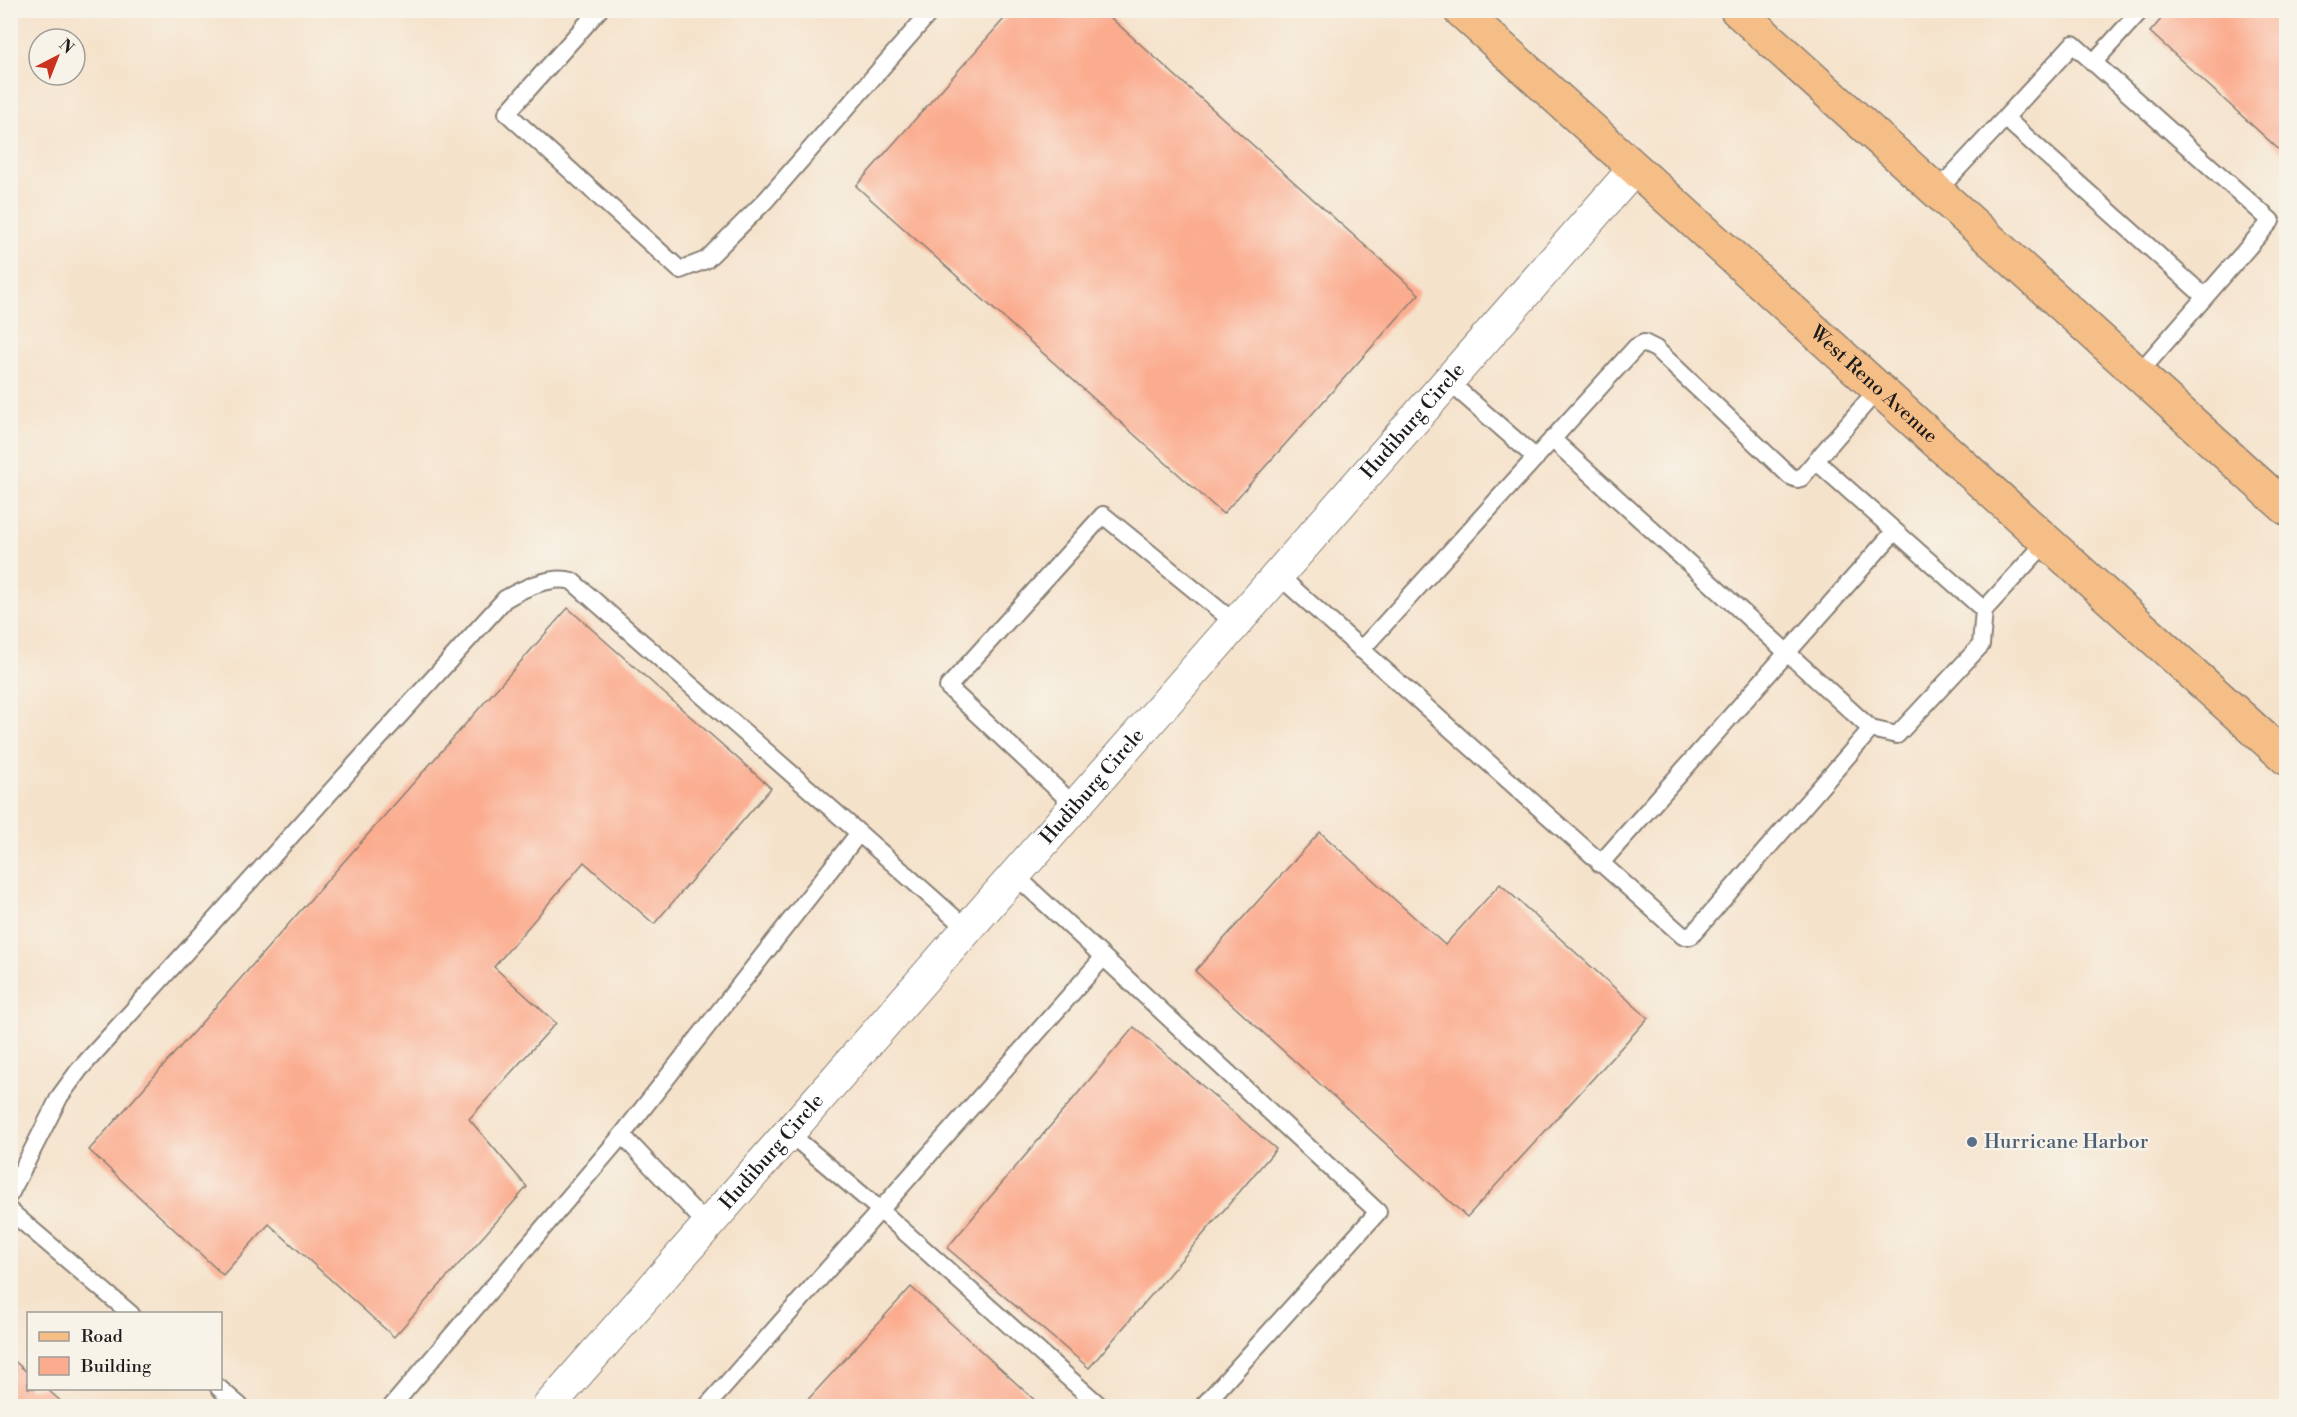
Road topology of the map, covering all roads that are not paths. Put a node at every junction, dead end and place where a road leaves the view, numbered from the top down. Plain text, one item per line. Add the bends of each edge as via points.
1 (599, 10) edge
2 (932, 10) edge
3 (1460, 10) edge
4 (1737, 10) edge
5 (2141, 10) edge
6 (2093, 63) junction
7 (2005, 118) junction
8 (1634, 169) junction
9 (1937, 191) junction
10 (2205, 297) junction
11 (2138, 374) junction
12 (1448, 381) junction
13 (1878, 389) junction
14 (1552, 439) junction
15 (1536, 458) junction
16 (1816, 461) junction
17 (2286, 508) edge
18 (1894, 532) junction
19 (2047, 541) junction
20 (1278, 575) junction
21 (1984, 610) junction
22 (1235, 623) junction
23 (1361, 650) junction
24 (1787, 653) junction
25 (1871, 729) junction
26 (2286, 758) edge
27 (1075, 806) junction
28 (859, 833) junction
29 (1600, 864) junction
30 (1015, 875) junction
31 (967, 929) junction
32 (1103, 958) junction
33 (789, 1133) junction
34 (622, 1135) junction
35 (10, 1194) edge
36 (880, 1210) junction
37 (10, 1211) edge
38 (708, 1226) junction
39 (129, 1312) edge
40 (220, 1390) edge
41 (240, 1407) edge
42 (392, 1407) edge
43 (549, 1407) edge
44 (707, 1407) edge
45 (1100, 1407) edge
46 (1203, 1407) edge

1 - 2 lane via 507,113 680,270 706,260 766,200
3 - 8 main road, West Reno Avenue
4 - 9 main road
5 - 6 lane
6 - 7 lane via 2073,44
6 - 10 lane via 2271,221
7 - 9 lane
7 - 10 lane
8 - 12 street, Hudiburg Circle
8 - 13 main road, West Reno Avenue
9 - 11 main road
10 - 11 lane
11 - 17 main road
12 - 15 lane
12 - 20 street, Hudiburg Circle
13 - 16 lane
13 - 19 main road, West Reno Avenue
14 - 15 lane
14 - 16 lane via 1636,347 1644,343 1656,349 1790,476 1801,478
14 - 24 lane
15 - 23 lane
16 - 18 lane
18 - 21 lane
18 - 24 lane
19 - 21 lane
19 - 26 main road, West Reno Avenue
20 - 22 street, Hudiburg Circle
20 - 23 lane
21 - 25 lane via 1981,645 1898,735
22 - 27 street, Hudiburg Circle
22 - 27 lane via 1103,515 948,687
23 - 29 lane
24 - 25 lane
24 - 29 lane
25 - 29 lane via 1691,936 1676,932
27 - 30 street, Hudiburg Circle
28 - 31 lane
28 - 34 lane
28 - 35 lane via 572,581 561,578 519,591 505,599 79,1070 60,1096
30 - 31 street, Hudiburg Circle
30 - 32 lane
31 - 33 street, Hudiburg Circle
32 - 36 lane
32 - 46 lane via 1378,1212
33 - 36 lane
33 - 38 street, Hudiburg Circle
34 - 38 lane
34 - 42 lane
36 - 44 lane
36 - 45 lane
37 - 39 lane
38 - 43 street, Hudiburg Circle
40 - 41 lane

